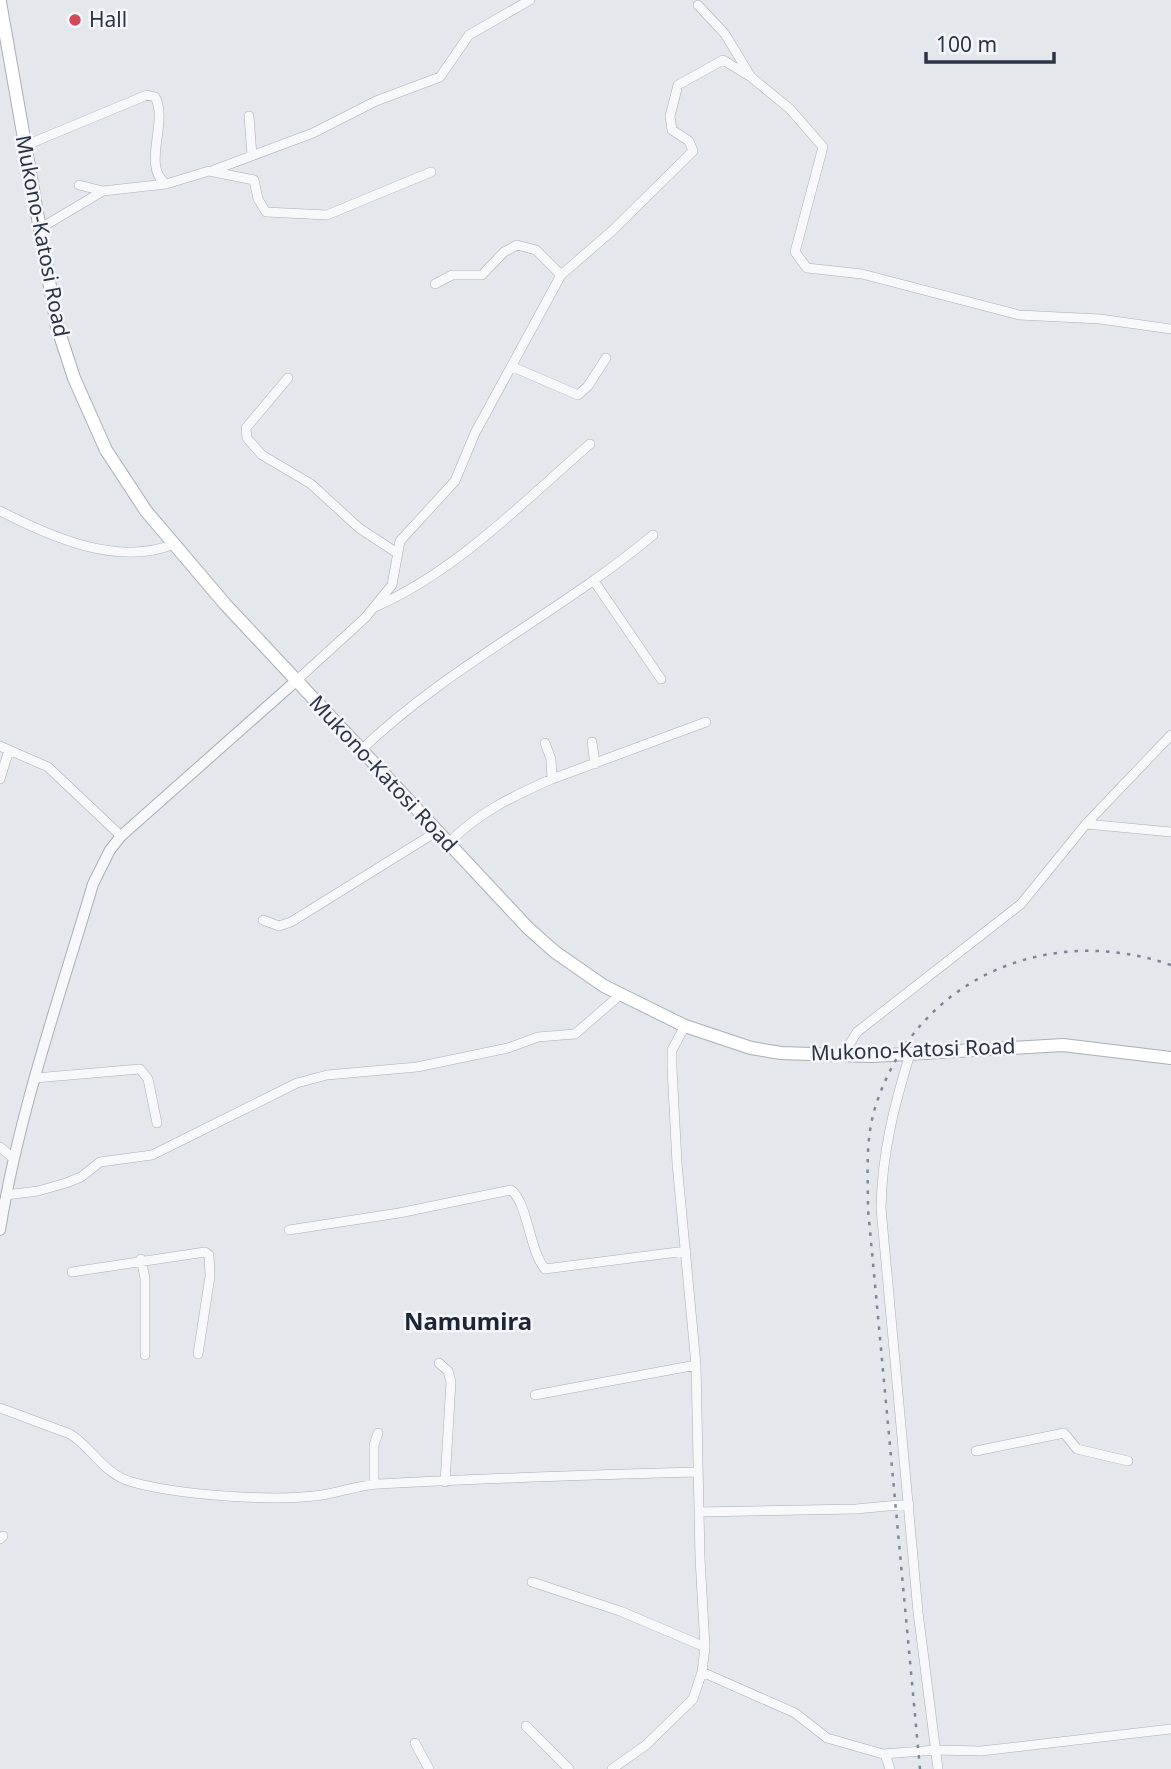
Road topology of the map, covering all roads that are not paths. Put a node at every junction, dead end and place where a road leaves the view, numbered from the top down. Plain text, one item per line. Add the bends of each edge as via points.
1 (530, 0) edge
2 (0, 2) edge
3 (698, 5) dead end
4 (5, 55) edge
5 (751, 77) junction
6 (249, 116) dead end
7 (24, 146) junction
8 (252, 156) junction
9 (209, 171) junction
10 (431, 172) dead end
11 (166, 184) junction
12 (79, 185) dead end
13 (103, 191) junction
14 (39, 229) junction
15 (561, 275) junction
16 (435, 284) dead end
17 (1171, 329) edge
18 (606, 358) dead end
19 (513, 367) junction
20 (288, 378) dead end
21 (590, 444) dead end
22 (0, 511) edge
23 (653, 535) dead end
24 (174, 544) junction
25 (397, 553) junction
26 (594, 581) junction
27 (374, 607) junction
28 (661, 679) dead end
29 (297, 680) junction
30 (706, 722) dead end
31 (1171, 735) edge
32 (592, 742) dead end
33 (545, 743) dead end
34 (5, 748) edge
35 (360, 751) junction
36 (595, 764) junction
37 (0, 779) edge
38 (551, 779) junction
39 (1086, 824) junction
40 (436, 832) junction
41 (1171, 832) edge
42 (121, 836) junction
43 (448, 844) junction
44 (263, 920) dead end
45 (620, 995) junction
46 (685, 1026) junction
47 (910, 1054) junction
48 (850, 1056) junction
49 (1171, 1058) edge
50 (35, 1078) junction
51 (157, 1123) dead end
52 (0, 1147) edge
53 (13, 1158) junction
54 (6, 1195) junction
55 (0, 1230) edge
56 (289, 1230) dead end
57 (686, 1251) junction
58 (141, 1259) junction
59 (72, 1272) dead end
60 (198, 1354) dead end
61 (145, 1355) dead end
62 (439, 1363) dead end
63 (696, 1365) junction
64 (535, 1395) dead end
65 (0, 1408) edge
66 (378, 1433) dead end
67 (976, 1451) dead end
68 (1128, 1461) dead end
69 (698, 1472) junction
70 (445, 1482) junction
71 (374, 1484) junction
72 (909, 1504) junction
73 (699, 1513) junction
74 (532, 1582) dead end
75 (705, 1647) junction
76 (702, 1672) junction
77 (526, 1726) dead end
78 (1171, 1729) edge
79 (415, 1743) dead end
80 (936, 1750) junction
81 (886, 1754) junction
82 (429, 1769) edge
83 (569, 1769) edge
84 (612, 1769) edge
85 (890, 1769) edge
86 (938, 1769) edge

1 - 8 street via 469,35 440,77
2 - 4 main road, Mukono-Katosi Road
3 - 5 street via 725,34
4 - 7 main road, Mukono-Katosi Road
5 - 15 street via 723,60 678,85 670,116 673,130 689,141 694,151
5 - 17 street via 790,109 824,147 795,252 807,268 862,274 1019,315
6 - 8 street
7 - 11 street via 131,99 152,95 161,109 155,168
7 - 14 main road, Mukono-Katosi Road
8 - 9 street
9 - 10 street via 254,180 266,212 318,216 336,213
9 - 11 street
11 - 13 street
12 - 13 street
13 - 14 street
14 - 24 main road, Mukono-Katosi Road via 57,326 87,409 130,488
15 - 16 street via 536,250 517,244 481,275 452,275
15 - 19 street
18 - 19 street via 578,395
19 - 25 street via 475,433 455,481 400,541
20 - 25 street via 246,428 251,445 311,484 359,528
21 - 27 street via 438,571
22 - 24 street via 71,542 116,552 152,553
23 - 26 street
24 - 29 main road, Mukono-Katosi Road
25 - 27 street via 392,585
26 - 28 street
26 - 35 street via 414,703
27 - 29 street
29 - 35 main road, Mukono-Katosi Road
29 - 42 street
30 - 36 street
31 - 39 street
32 - 36 street
33 - 38 street
34 - 37 street
34 - 42 street via 65,780
35 - 40 main road, Mukono-Katosi Road
36 - 38 street
38 - 43 street via 499,805
39 - 41 street
39 - 48 street via 1021,904 858,1032 849,1045
40 - 43 main road, Mukono-Katosi Road
40 - 44 street via 291,922 279,926
42 - 50 street via 93,884
43 - 45 main road, Mukono-Katosi Road via 555,952
45 - 46 main road, Mukono-Katosi Road
45 - 54 street via 575,1034 538,1037 509,1048 417,1067 327,1075 297,1083 152,1155 100,1162 66,1183
46 - 48 main road, Mukono-Katosi Road via 751,1048
46 - 57 street via 673,1050 672,1068
47 - 48 main road, Mukono-Katosi Road
47 - 49 main road, Mukono-Katosi Road via 1063,1045
47 - 72 street via 890,1120 882,1163 881,1208
50 - 51 street via 140,1069 148,1079
50 - 53 street
52 - 53 street
53 - 54 street
54 - 55 street
56 - 57 street via 511,1190 545,1269
57 - 63 street
58 - 59 street
58 - 60 street via 209,1255
58 - 61 street
62 - 70 street via 451,1382
63 - 64 street
63 - 69 street
65 - 71 street via 80,1440 111,1473 131,1482 264,1497 322,1495
66 - 71 street
67 - 68 street via 1064,1433 1077,1449
69 - 70 street
69 - 73 street
70 - 71 street
72 - 73 street
72 - 80 street
73 - 75 street
74 - 75 street via 620,1611
75 - 76 street
76 - 81 street via 795,1713 827,1738
76 - 84 street via 693,1699 681,1713
77 - 83 street
78 - 80 street via 981,1751
79 - 82 street
80 - 81 street
80 - 86 street
81 - 85 street

